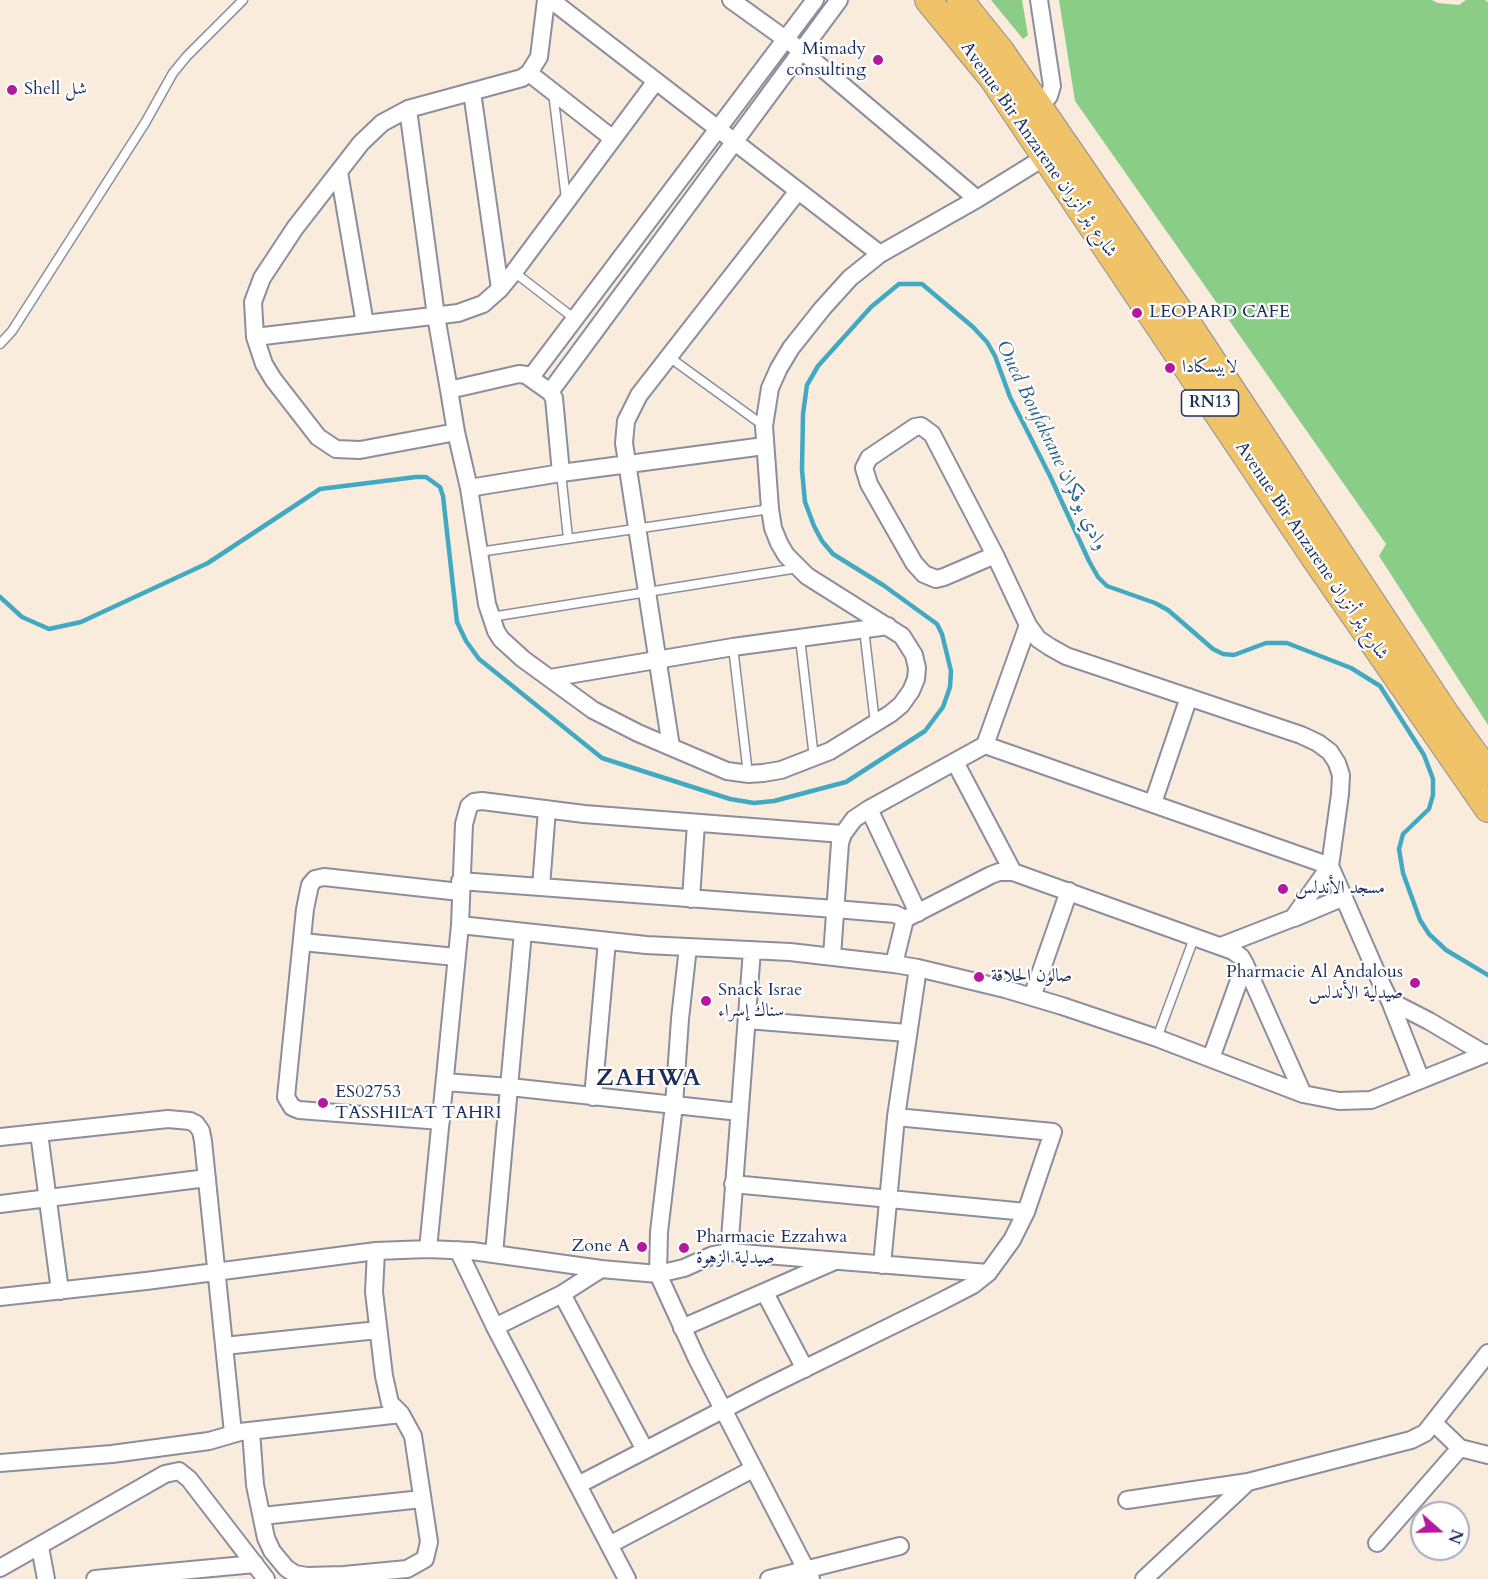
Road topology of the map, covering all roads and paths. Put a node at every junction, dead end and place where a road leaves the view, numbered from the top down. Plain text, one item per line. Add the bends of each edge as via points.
1 (243, 0) edge
2 (546, 0) edge
3 (551, 0) edge
4 (731, 0) edge
5 (815, 0) edge
6 (839, 0) edge
7 (928, 0) edge
8 (960, 0) edge
9 (1039, 0) edge
10 (786, 39) junction
11 (802, 51) junction
12 (529, 73) junction
13 (656, 81) junction
14 (472, 92) junction
15 (553, 92) junction
16 (1039, 108) junction
17 (408, 109) junction
18 (718, 129) junction
19 (612, 138) junction
20 (734, 142) junction
21 (1045, 157) junction
22 (339, 172) junction
23 (798, 192) junction
24 (977, 199) junction
25 (566, 201) junction
26 (880, 254) junction
27 (514, 272) junction
28 (500, 289) junction
29 (436, 316) junction
30 (575, 319) junction
31 (365, 324) junction
32 (255, 338) junction
33 (0, 344) edge
34 (669, 357) junction
35 (531, 377) junction
36 (449, 390) junction
37 (550, 392) junction
38 (764, 426) junction
39 (456, 432) junction
40 (764, 446) junction
41 (628, 465) junction
42 (561, 473) junction
43 (469, 488) junction
44 (770, 509) junction
45 (637, 528) junction
46 (568, 538) junction
47 (479, 552) junction
48 (995, 555) junction
49 (798, 568) junction
50 (647, 593) junction
51 (491, 617) junction
52 (1028, 625) junction
53 (888, 626) junction
54 (864, 629) junction
55 (800, 638) junction
56 (733, 647) junction
57 (658, 659) junction
58 (550, 678) junction
59 (1188, 697) junction
60 (875, 723) junction
61 (985, 745) junction
62 (671, 747) junction
63 (814, 758) junction
64 (955, 762) junction
65 (1488, 772) edge
66 (748, 774) junction
67 (1153, 803) junction
68 (547, 809) junction
69 (869, 809) junction
70 (1488, 809) edge
71 (696, 823) junction
72 (843, 834) junction
73 (1330, 866) junction
74 (1013, 872) junction
75 (460, 886) junction
76 (541, 887) junction
77 (1069, 891) junction
78 (1344, 897) junction
79 (691, 898) junction
80 (835, 909) junction
81 (911, 916) junction
82 (1293, 918) junction
83 (460, 925) junction
84 (523, 932) junction
85 (1194, 938) junction
86 (607, 941) junction
87 (303, 942) junction
88 (1221, 946) junction
89 (688, 947) junction
90 (752, 950) junction
91 (832, 956) junction
92 (456, 957) junction
93 (894, 964) junction
94 (1245, 964) junction
95 (918, 968) junction
96 (1032, 997) junction
97 (1390, 1001) junction
98 (747, 1020) junction
99 (907, 1033) junction
100 (1157, 1038) junction
101 (1487, 1054) edge
102 (1211, 1058) junction
103 (1422, 1080) junction
104 (445, 1082) junction
105 (510, 1087) junction
106 (1304, 1094) junction
107 (593, 1097) junction
108 (674, 1105) junction
109 (739, 1113) junction
110 (896, 1117) junction
111 (441, 1121) junction
112 (39, 1133) junction
113 (0, 1137) edge
114 (207, 1178) junction
115 (733, 1184) junction
116 (48, 1198) junction
117 (888, 1199) junction
118 (0, 1204) edge
119 (1026, 1212) junction
120 (428, 1248) junction
121 (458, 1250) junction
122 (376, 1251) junction
123 (729, 1252) junction
124 (494, 1254) junction
125 (835, 1261) junction
126 (882, 1265) junction
127 (601, 1269) junction
128 (216, 1272) junction
129 (988, 1273) junction
130 (658, 1274) junction
131 (60, 1291) junction
132 (765, 1293) junction
133 (561, 1294) junction
134 (0, 1297) edge
135 (495, 1327) junction
136 (682, 1328) junction
137 (378, 1330) junction
138 (224, 1346) junction
139 (1488, 1353) edge
140 (805, 1369) junction
141 (723, 1409) junction
142 (401, 1414) junction
143 (1434, 1423) junction
144 (251, 1431) junction
145 (233, 1433) junction
146 (1460, 1448) junction
147 (645, 1450) junction
148 (1488, 1455) edge
149 (0, 1463) edge
150 (753, 1469) junction
151 (1248, 1482) junction
152 (578, 1485) junction
153 (422, 1499) junction
154 (1127, 1500) dead end
155 (262, 1516) junction
156 (1377, 1543) dead end
157 (609, 1545) junction
158 (900, 1546) dead end
159 (40, 1547) junction
160 (255, 1564) junction
161 (0, 1569) edge
162 (809, 1575) edge
163 (46, 1579) edge
164 (95, 1579) edge
165 (266, 1579) edge
166 (627, 1579) edge
167 (769, 1579) edge
168 (1144, 1579) edge

1 - 33 lane via 173,73 145,123
2 - 12 street via 539,57
3 - 13 street
4 - 10 street
5 - 10 street
6 - 11 street
7 - 21 main road, Avenue Bir Anzarene شارع بئر أنزران / RN13 via 992,78
8 - 16 main road, Avenue Bir Anzarene شارع بئر أنزران / RN13
9 - 16 street via 1052,86
10 - 11 street
10 - 18 street
11 - 20 street
11 - 24 street
12 - 14 street
12 - 15 street
13 - 18 street
13 - 19 street
14 - 17 street
14 - 28 street
15 - 19 street
15 - 25 lane
16 - 65 main road, Avenue Bir Anzarene شارع بئر أنزران / RN13 via 1185,318
17 - 22 street via 371,132
17 - 29 street
18 - 20 street
18 - 30 street
19 - 25 street
20 - 23 street
20 - 37 street
21 - 24 street
21 - 70 main road, Avenue Bir Anzarene شارع بئر أنزران / RN13
22 - 31 street
22 - 32 street via 295,228 258,286 253,302
23 - 26 street
23 - 34 street
24 - 26 street
25 - 27 street
26 - 38 street via 850,278 791,348 770,388
27 - 28 street
27 - 30 lane
28 - 29 street via 472,309
29 - 31 street
29 - 36 street
30 - 35 street
31 - 32 street
32 - 39 street via 273,379 318,436 336,449 360,450
34 - 38 lane
34 - 41 street via 639,395 626,421
35 - 36 street via 519,374
35 - 37 street
36 - 39 street
37 - 42 street via 555,403
38 - 40 street
39 - 43 street
40 - 41 street
40 - 44 street
41 - 42 street
41 - 45 street
42 - 43 street
42 - 46 lane
43 - 47 street
44 - 45 lane
44 - 49 street via 779,543
45 - 46 lane
45 - 50 street
46 - 47 lane
47 - 51 street
48 - 48 street via 927,429 910,429 869,458 864,468 869,484 924,574 936,579 944,577
48 - 52 street
49 - 50 lane
49 - 53 street
50 - 51 lane
50 - 57 street
51 - 58 street via 501,639
52 - 59 street via 1038,639 1065,656
52 - 61 street
53 - 54 street
53 - 60 street via 902,636 914,656 916,679 901,705
54 - 55 street
54 - 60 lane
55 - 56 street
55 - 63 lane
56 - 57 street
56 - 66 lane
57 - 58 street
57 - 62 street
58 - 62 street via 593,710
59 - 67 street
59 - 73 street via 1301,735 1330,752 1341,775
60 - 63 street
61 - 64 street
61 - 67 street
62 - 66 street via 727,771
63 - 66 street via 781,770
64 - 69 street
64 - 74 street
67 - 73 street
68 - 71 street
68 - 75 street via 482,801 469,806
68 - 76 street
69 - 72 street via 854,819
69 - 81 street
71 - 72 street
71 - 79 street
72 - 80 street
73 - 78 street
73 - 82 street
74 - 77 street
74 - 81 street via 991,875
75 - 76 street
75 - 83 street
75 - 87 street via 315,879 308,890
76 - 79 street
77 - 85 street
77 - 96 street
78 - 82 street
78 - 97 street
79 - 80 street
80 - 81 street
80 - 91 street
81 - 93 street
82 - 88 street
83 - 84 street
83 - 92 street
84 - 86 street
84 - 105 street
85 - 88 street
85 - 100 lane
86 - 89 street
86 - 107 street
87 - 92 street
87 - 111 street via 288,1103 299,1110
88 - 94 street via 1241,957
89 - 90 street
89 - 108 street
90 - 91 street
90 - 98 street
91 - 93 street
92 - 104 street
93 - 95 street
94 - 102 street
94 - 106 street
95 - 96 street
95 - 99 street
96 - 100 street
97 - 101 street
97 - 103 street
98 - 99 street
98 - 109 street
99 - 110 street
100 - 102 street
101 - 103 street
102 - 106 street
103 - 106 street via 1371,1100 1339,1101
104 - 105 street
104 - 111 street
105 - 107 street
105 - 124 street
107 - 108 street
108 - 109 street
108 - 130 street
109 - 115 street
110 - 117 street
110 - 119 street via 1053,1132
111 - 120 street
112 - 113 street
112 - 114 street via 168,1119 190,1121 201,1131
112 - 116 street
114 - 116 street
114 - 128 street
115 - 117 street
115 - 123 street
116 - 118 street
116 - 131 street
117 - 119 street
117 - 126 street
119 - 129 street
120 - 121 street
120 - 122 street
121 - 124 street
121 - 135 street
122 - 128 street
122 - 137 street
123 - 125 street
123 - 130 street
124 - 127 street
125 - 126 street
125 - 132 street
126 - 129 street
127 - 130 street
127 - 133 street
128 - 131 street
128 - 138 street
129 - 140 street via 973,1285
130 - 136 street
131 - 134 street
132 - 136 street
132 - 140 street
133 - 135 street
133 - 147 street
135 - 152 street
136 - 141 street
137 - 138 street
137 - 142 street via 390,1403
138 - 145 street
139 - 143 street
140 - 141 street
141 - 147 street
141 - 150 street
142 - 144 street
142 - 153 street via 412,1436
143 - 146 street
143 - 151 street via 1411,1440
144 - 145 street
144 - 155 street
145 - 149 street via 209,1441 148,1449
146 - 148 street
146 - 156 street
147 - 152 street
150 - 157 street
150 - 162 street
151 - 154 street
151 - 168 street
152 - 157 street
153 - 155 street
153 - 155 street via 429,1542 425,1559 407,1569 344,1575 295,1574 272,1551
157 - 166 street
158 - 162 street
159 - 160 street via 165,1474 179,1471
159 - 161 street
159 - 163 street
160 - 164 street
160 - 165 street
162 - 167 street

